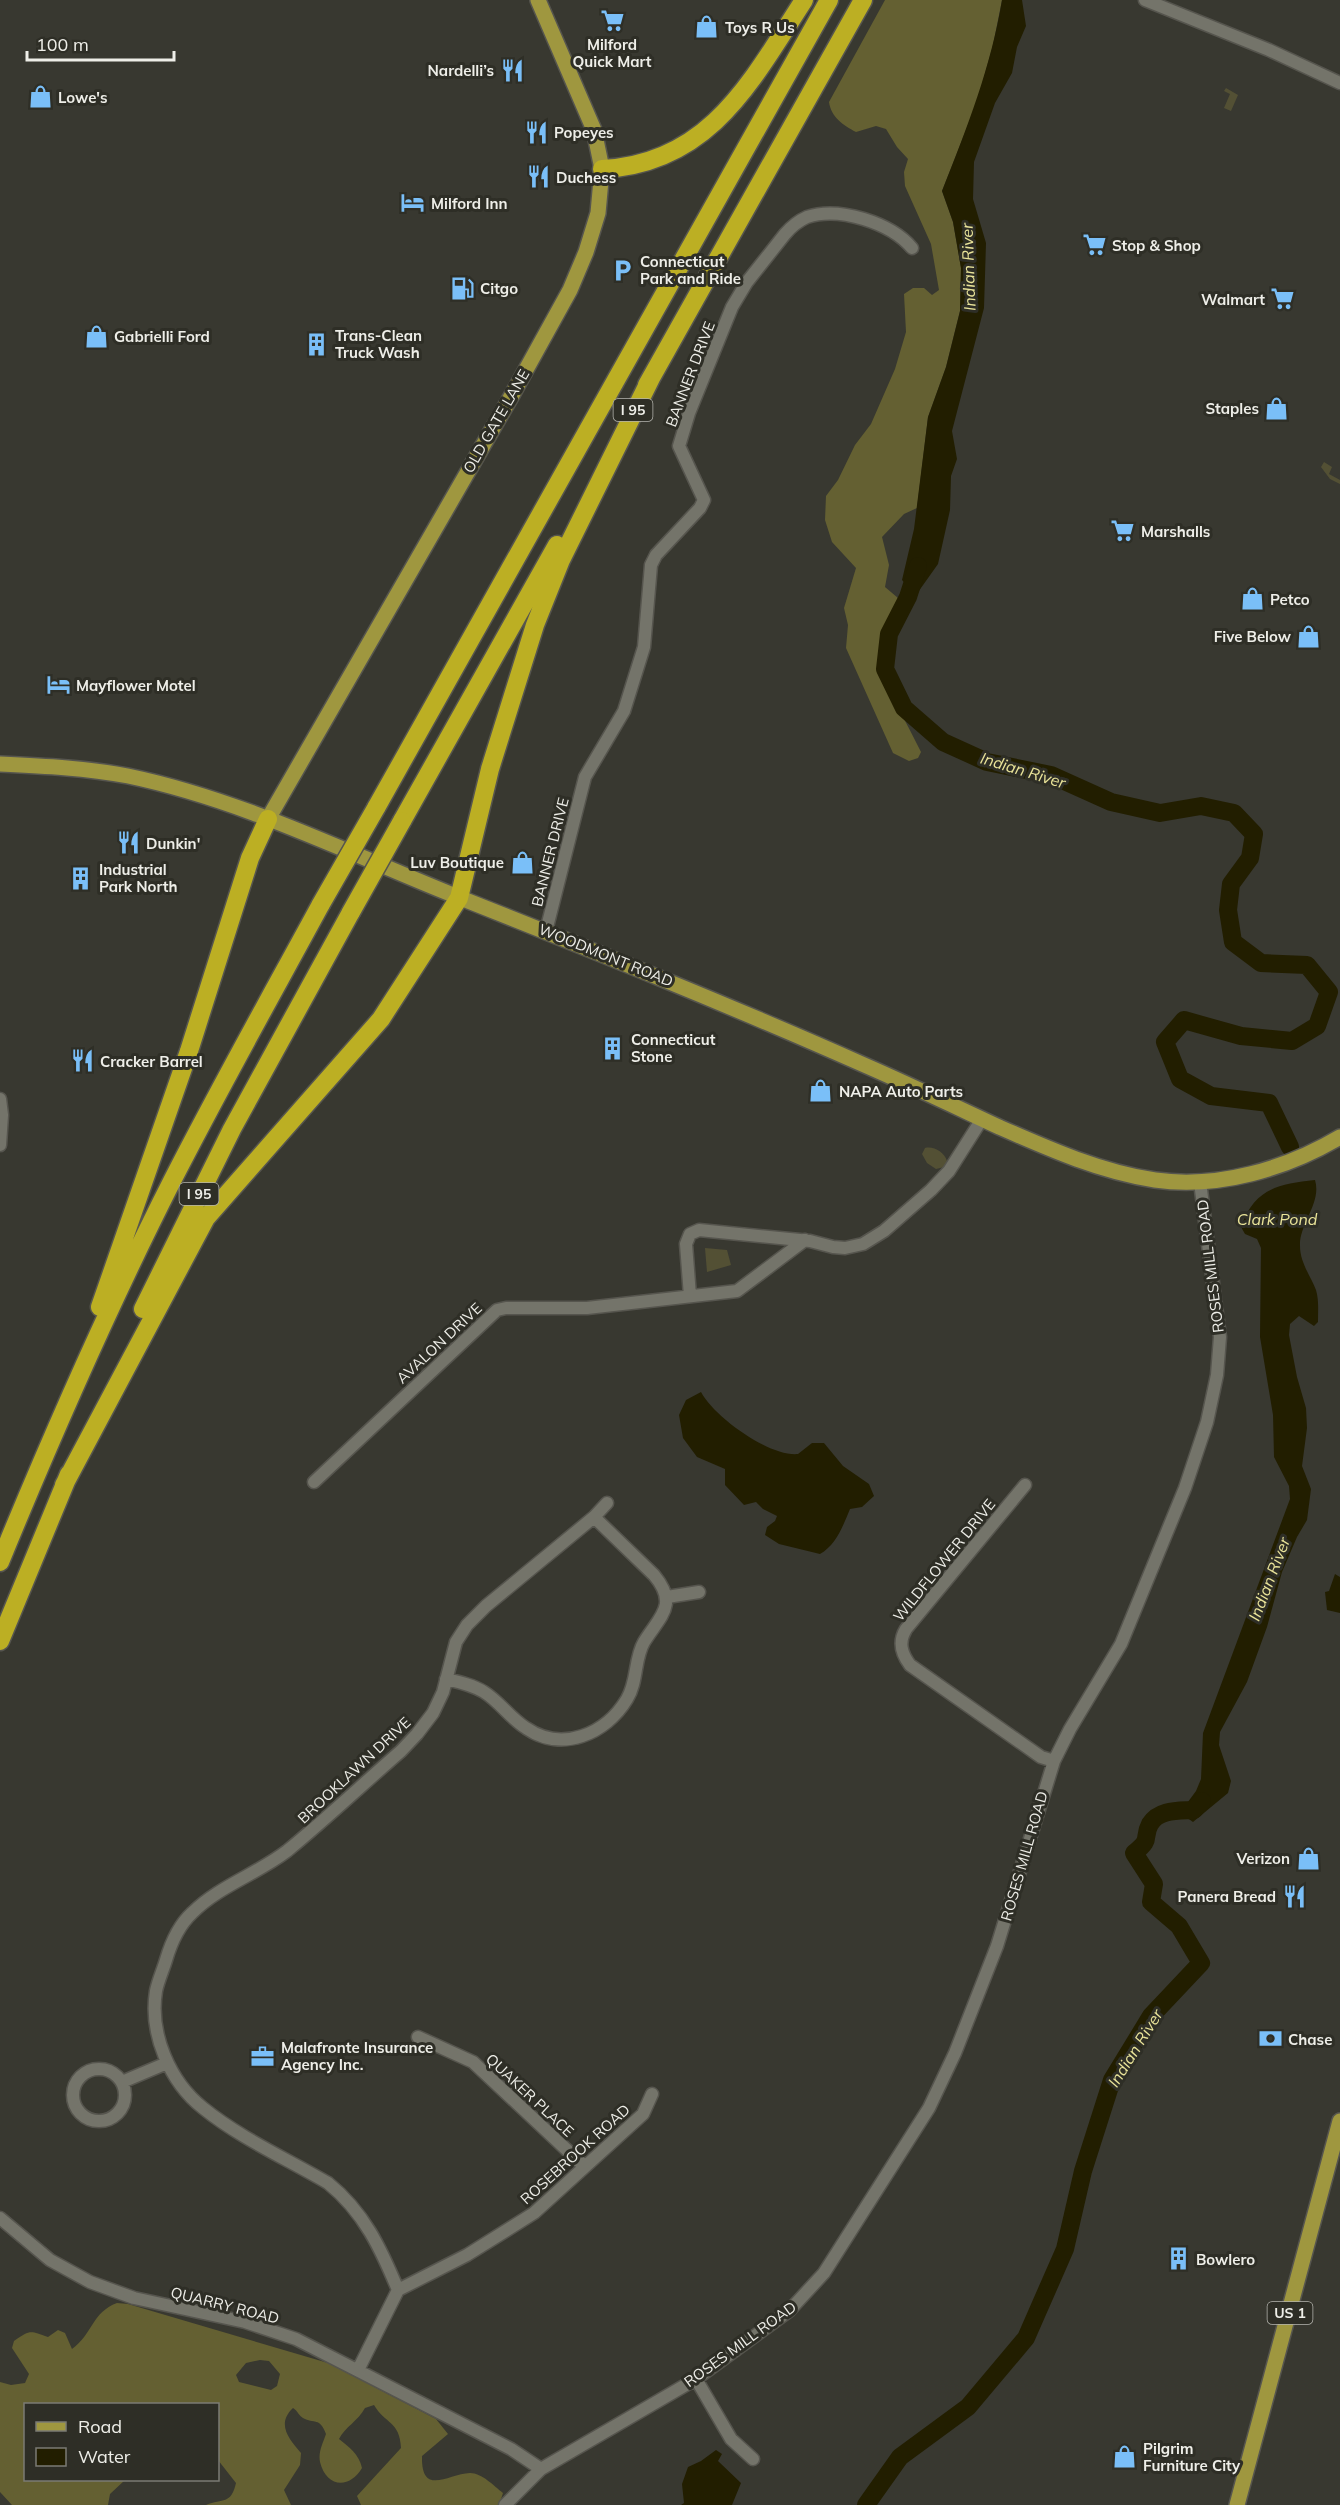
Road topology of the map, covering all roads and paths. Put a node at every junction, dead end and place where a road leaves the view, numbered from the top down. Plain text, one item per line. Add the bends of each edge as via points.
1 (538, 0) edge
2 (804, 0) edge
3 (829, 0) edge
4 (863, 0) edge
5 (1145, 0) edge
6 (1340, 83) edge
7 (602, 169) junction
8 (912, 248) dead end
9 (652, 376) junction
10 (0, 764) edge
11 (268, 819) junction
12 (459, 897) junction
13 (546, 931) junction
14 (0, 1099) edge
15 (982, 1119) junction
16 (1340, 1137) edge
17 (0, 1145) edge
18 (1200, 1182) junction
19 (805, 1240) junction
20 (690, 1296) junction
21 (64, 1409) junction
22 (314, 1482) dead end
23 (64, 1485) junction
24 (1025, 1485) dead end
25 (607, 1503) dead end
26 (594, 1517) junction
27 (0, 1562) edge
28 (699, 1592) dead end
29 (667, 1597) junction
30 (0, 1641) edge
31 (446, 1678) junction
32 (1054, 1761) junction
33 (418, 2037) dead end
34 (167, 2063) junction
35 (122, 2082) junction
36 (652, 2094) dead end
37 (1340, 2121) edge
38 (584, 2166) junction
39 (0, 2218) edge
40 (398, 2290) junction
41 (357, 2370) junction
42 (696, 2379) junction
43 (753, 2459) dead end
44 (541, 2469) junction
45 (505, 2505) edge
46 (1237, 2505) edge

1 - 7 main road, OLD GATE LANE via 590,120
2 - 7 highway via 734,104 704,132 672,151 629,168
3 - 21 highway, I 95, bridge via 242,1047 172,1182
4 - 9 highway, I 95
5 - 6 street
7 - 11 main road, OLD GATE LANE via 598,213 570,290
8 - 13 street, BANNER DRIVE via 894,230 879,224 840,215 809,217 792,226 738,297 679,446 704,500 651,565 644,647 624,711 585,777
9 - 12 highway via 561,560 535,625 490,769
9 - 23 highway, I 95, bridge via 266,1065 127,1343
10 - 11 main road, WOODMONT ROAD via 88,769 130,777
11 - 12 main road, WOODMONT ROAD
11 - 21 highway via 250,858 189,1051
12 - 13 main road, WOODMONT ROAD
12 - 23 highway via 381,1019 206,1218
13 - 15 main road, WOODMONT ROAD via 734,1007
14 - 17 street
15 - 18 main road, WOODMONT ROAD via 1102,1168 1154,1180
15 - 19 street via 949,1171 878,1236 845,1248
16 - 18 main road, ROSES MILL ROAD via 1284,1164
18 - 32 street, ROSES MILL ROAD via 1220,1337 1207,1422 1185,1488 1121,1644
19 - 20 street, AVALON DRIVE via 737,1291
19 - 20 street via 694,1231 686,1244
20 - 22 street, AVALON DRIVE via 585,1308 496,1310
21 - 27 highway, I 95
23 - 30 highway, I 95
24 - 32 street, WILDFLOWER DRIVE via 906,1629 901,1646 910,1665 1041,1757
25 - 26 street, BROOKLAWN DRIVE
26 - 29 street via 661,1582
26 - 31 street, BROOKLAWN DRIVE via 475,1616 456,1642
28 - 29 street
29 - 31 street via 666,1611 640,1651 628,1698 604,1725 581,1737 556,1739 535,1734 475,1686
31 - 34 street, BROOKLAWN DRIVE via 433,1713 401,1751 288,1850 222,1890 186,1919 169,1950 156,1991 156,2020
32 - 42 street, ROSES MILL ROAD via 993,1956 948,2069 918,2127 824,2273 803,2297 779,2320
33 - 38 street, QUAKER PLACE via 473,2062
34 - 35 street
34 - 40 street, BROOKLAWN DRIVE via 180,2085 203,2108 343,2195 381,2249
35 - 35 street via 105,2070 85,2074 74,2090 78,2110 94,2121 113,2117 124,2101
36 - 38 street, ROSEBROOK ROAD via 643,2114
37 - 46 main road, US 1
38 - 40 street, ROSEBROOK ROAD via 526,2218 467,2255
39 - 41 street, QUARRY ROAD via 50,2259 90,2282 134,2298 245,2322 296,2339
40 - 41 street
41 - 44 street, QUARRY ROAD via 511,2449
42 - 43 street via 731,2439
42 - 44 street, ROSES MILL ROAD
44 - 45 street, ROSES MILL ROAD

